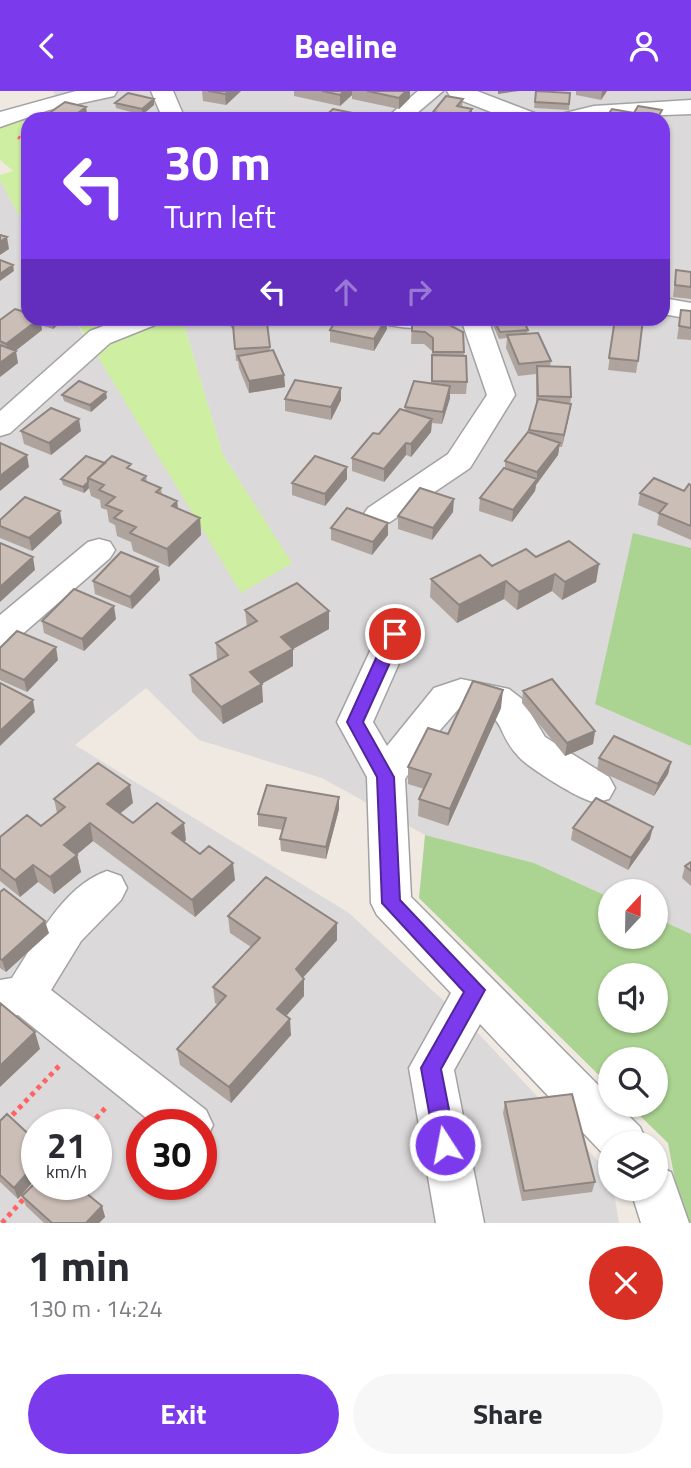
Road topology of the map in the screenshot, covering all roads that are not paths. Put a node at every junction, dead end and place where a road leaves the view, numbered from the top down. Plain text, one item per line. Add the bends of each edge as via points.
1 (106, 91) edge
2 (162, 91) edge
3 (432, 91) edge
4 (458, 91) edge
5 (41, 98) edge
6 (691, 107) edge
7 (171, 112) edge
8 (405, 112) edge
9 (511, 112) edge
10 (610, 112) edge
11 (0, 120) edge
12 (670, 307) edge
13 (691, 311) edge
14 (128, 326) edge
15 (477, 326) edge
16 (0, 426) edge
17 (379, 515) dead end
18 (99, 550) dead end
19 (0, 634) edge
20 (395, 634) dead end
21 (386, 777) junction
22 (596, 788) dead end
23 (107, 888) dead end
24 (475, 990) junction
25 (13, 997) edge
26 (170, 1109) edge
27 (612, 1131) edge
28 (658, 1201) edge
29 (460, 1223) edge
30 (664, 1223) edge

1 - 5 street
2 - 7 street
3 - 8 street
4 - 9 street
5 - 11 street
6 - 10 street
12 - 13 street
14 - 16 street via 100,337
15 - 17 street via 501,395 459,461
18 - 19 street
20 - 21 street via 355,722
21 - 22 street via 421,726 447,697 461,692 496,698 509,709 531,747
21 - 24 street via 391,903
23 - 25 street via 66,929
24 - 27 street
24 - 29 street via 431,1068
25 - 26 street via 83,1041
28 - 30 street

